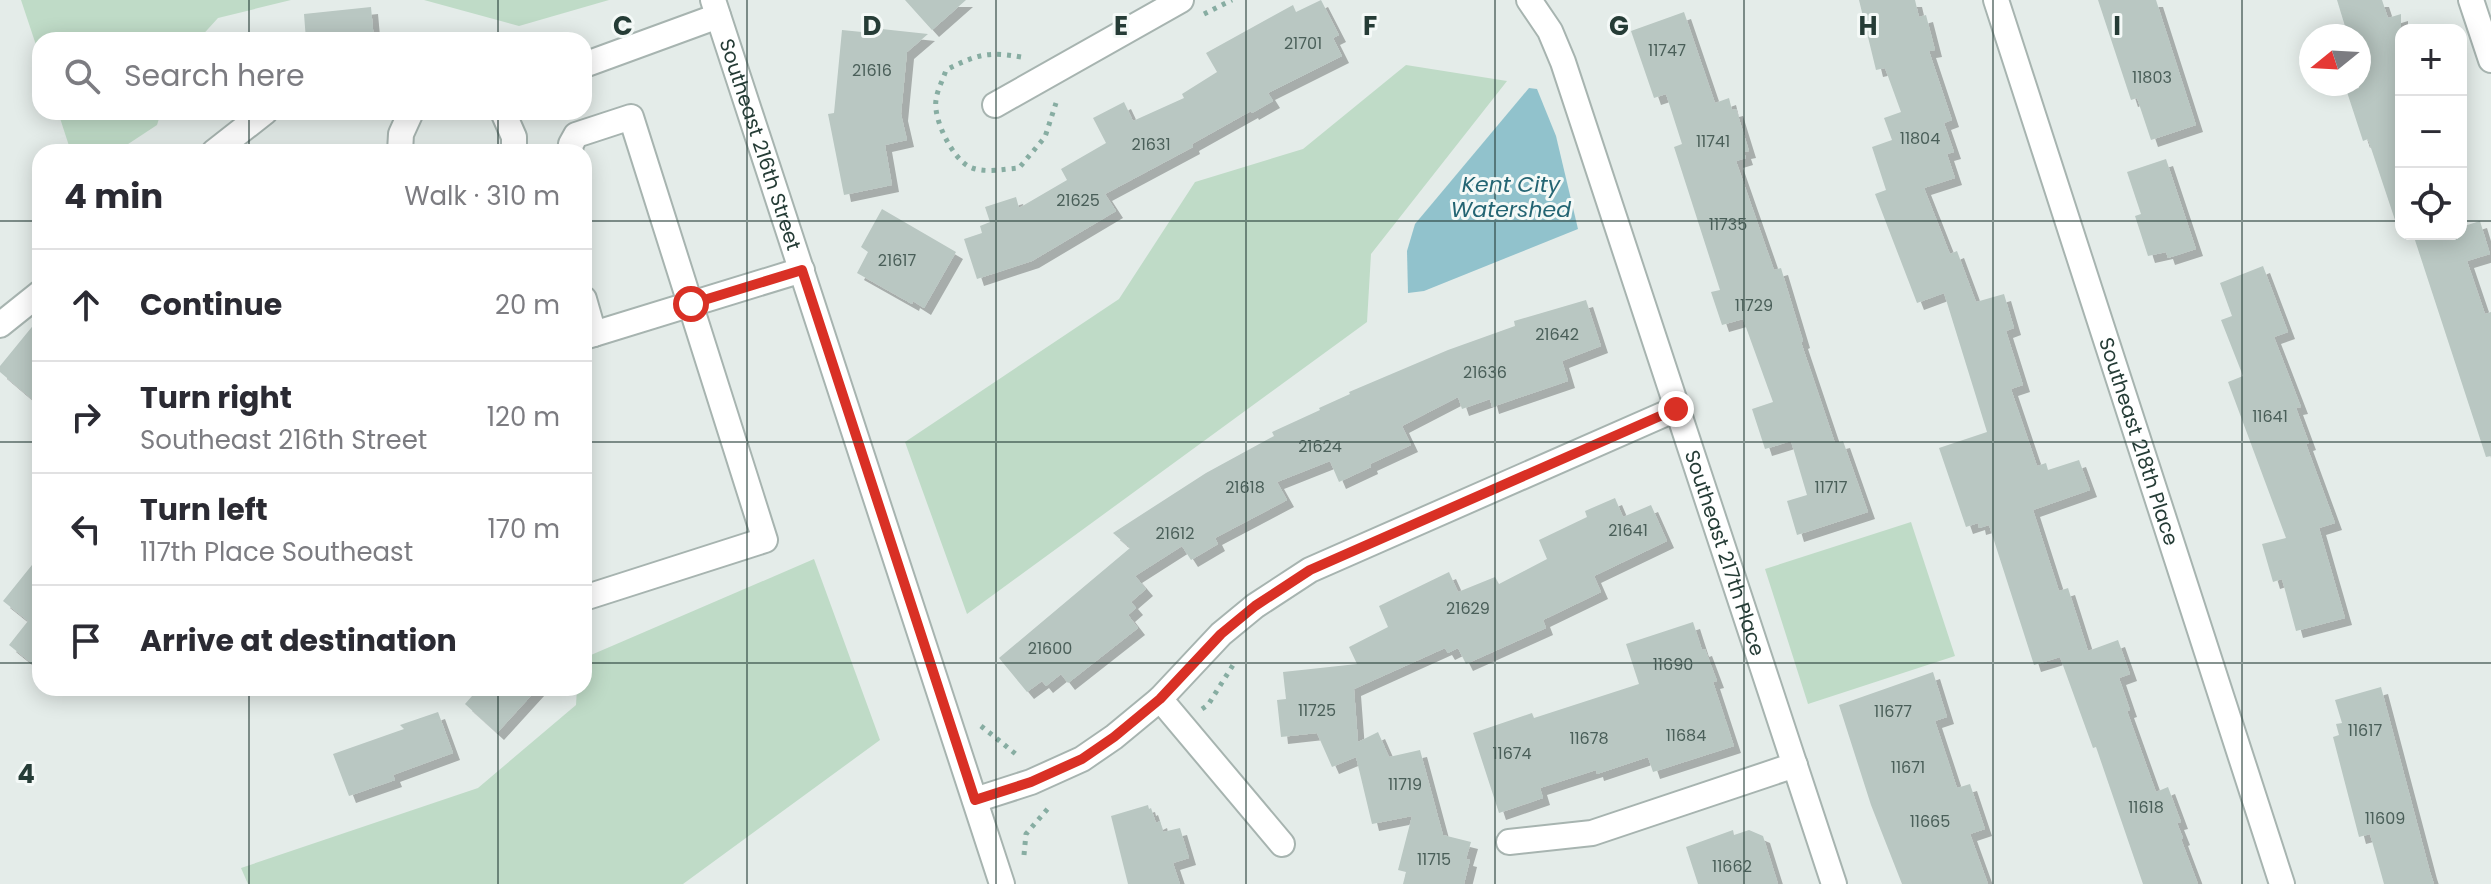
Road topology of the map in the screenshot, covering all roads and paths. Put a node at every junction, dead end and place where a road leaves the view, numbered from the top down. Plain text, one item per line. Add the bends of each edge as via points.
1 (1181, 0) edge
2 (1529, 0) edge
3 (1996, 0) edge
4 (2479, 3) edge
5 (716, 8) edge
6 (2491, 60) edge
7 (592, 62) edge
8 (995, 105) dead end
9 (255, 120) edge
10 (407, 120) edge
11 (507, 120) edge
12 (224, 144) edge
13 (400, 144) edge
14 (514, 144) edge
15 (571, 144) edge
16 (802, 270) junction
17 (32, 299) edge
18 (691, 304) junction
19 (0, 325) edge
20 (592, 334) edge
21 (1676, 409) junction
22 (592, 595) edge
23 (1239, 656) dead end
24 (1160, 699) junction
25 (1181, 724) junction
26 (980, 725) dead end
27 (1029, 750) dead end
28 (1795, 765) junction
29 (975, 800) junction
30 (1054, 802) dead end
31 (1509, 842) dead end
32 (1282, 844) dead end
33 (1024, 865) dead end
34 (1002, 884) edge
35 (1834, 884) edge
36 (2282, 884) edge

1 - 8 street
2 - 21 street, Southeast 217th Place via 1563,62
3 - 36 street, Southeast 218th Place
4 - 6 street
5 - 7 street
5 - 16 street, Southeast 216th Street
9 - 12 street
10 - 13 street
11 - 14 street
15 - 18 street via 576,135 631,117
16 - 18 street
16 - 29 street, Southeast 216th Street
17 - 19 street
18 - 20 street
18 - 22 street via 765,540
21 - 24 street via 1310,570 1221,634
21 - 28 street, Southeast 217th Place
23 - 25 path via 1208,705
24 - 25 street
24 - 29 street via 1082,759
25 - 32 street
26 - 27 path via 1017,755
28 - 31 street via 1592,833
28 - 35 street, Southeast 217th Place
29 - 34 street, Southeast 216th Street
30 - 33 path via 1026,834

